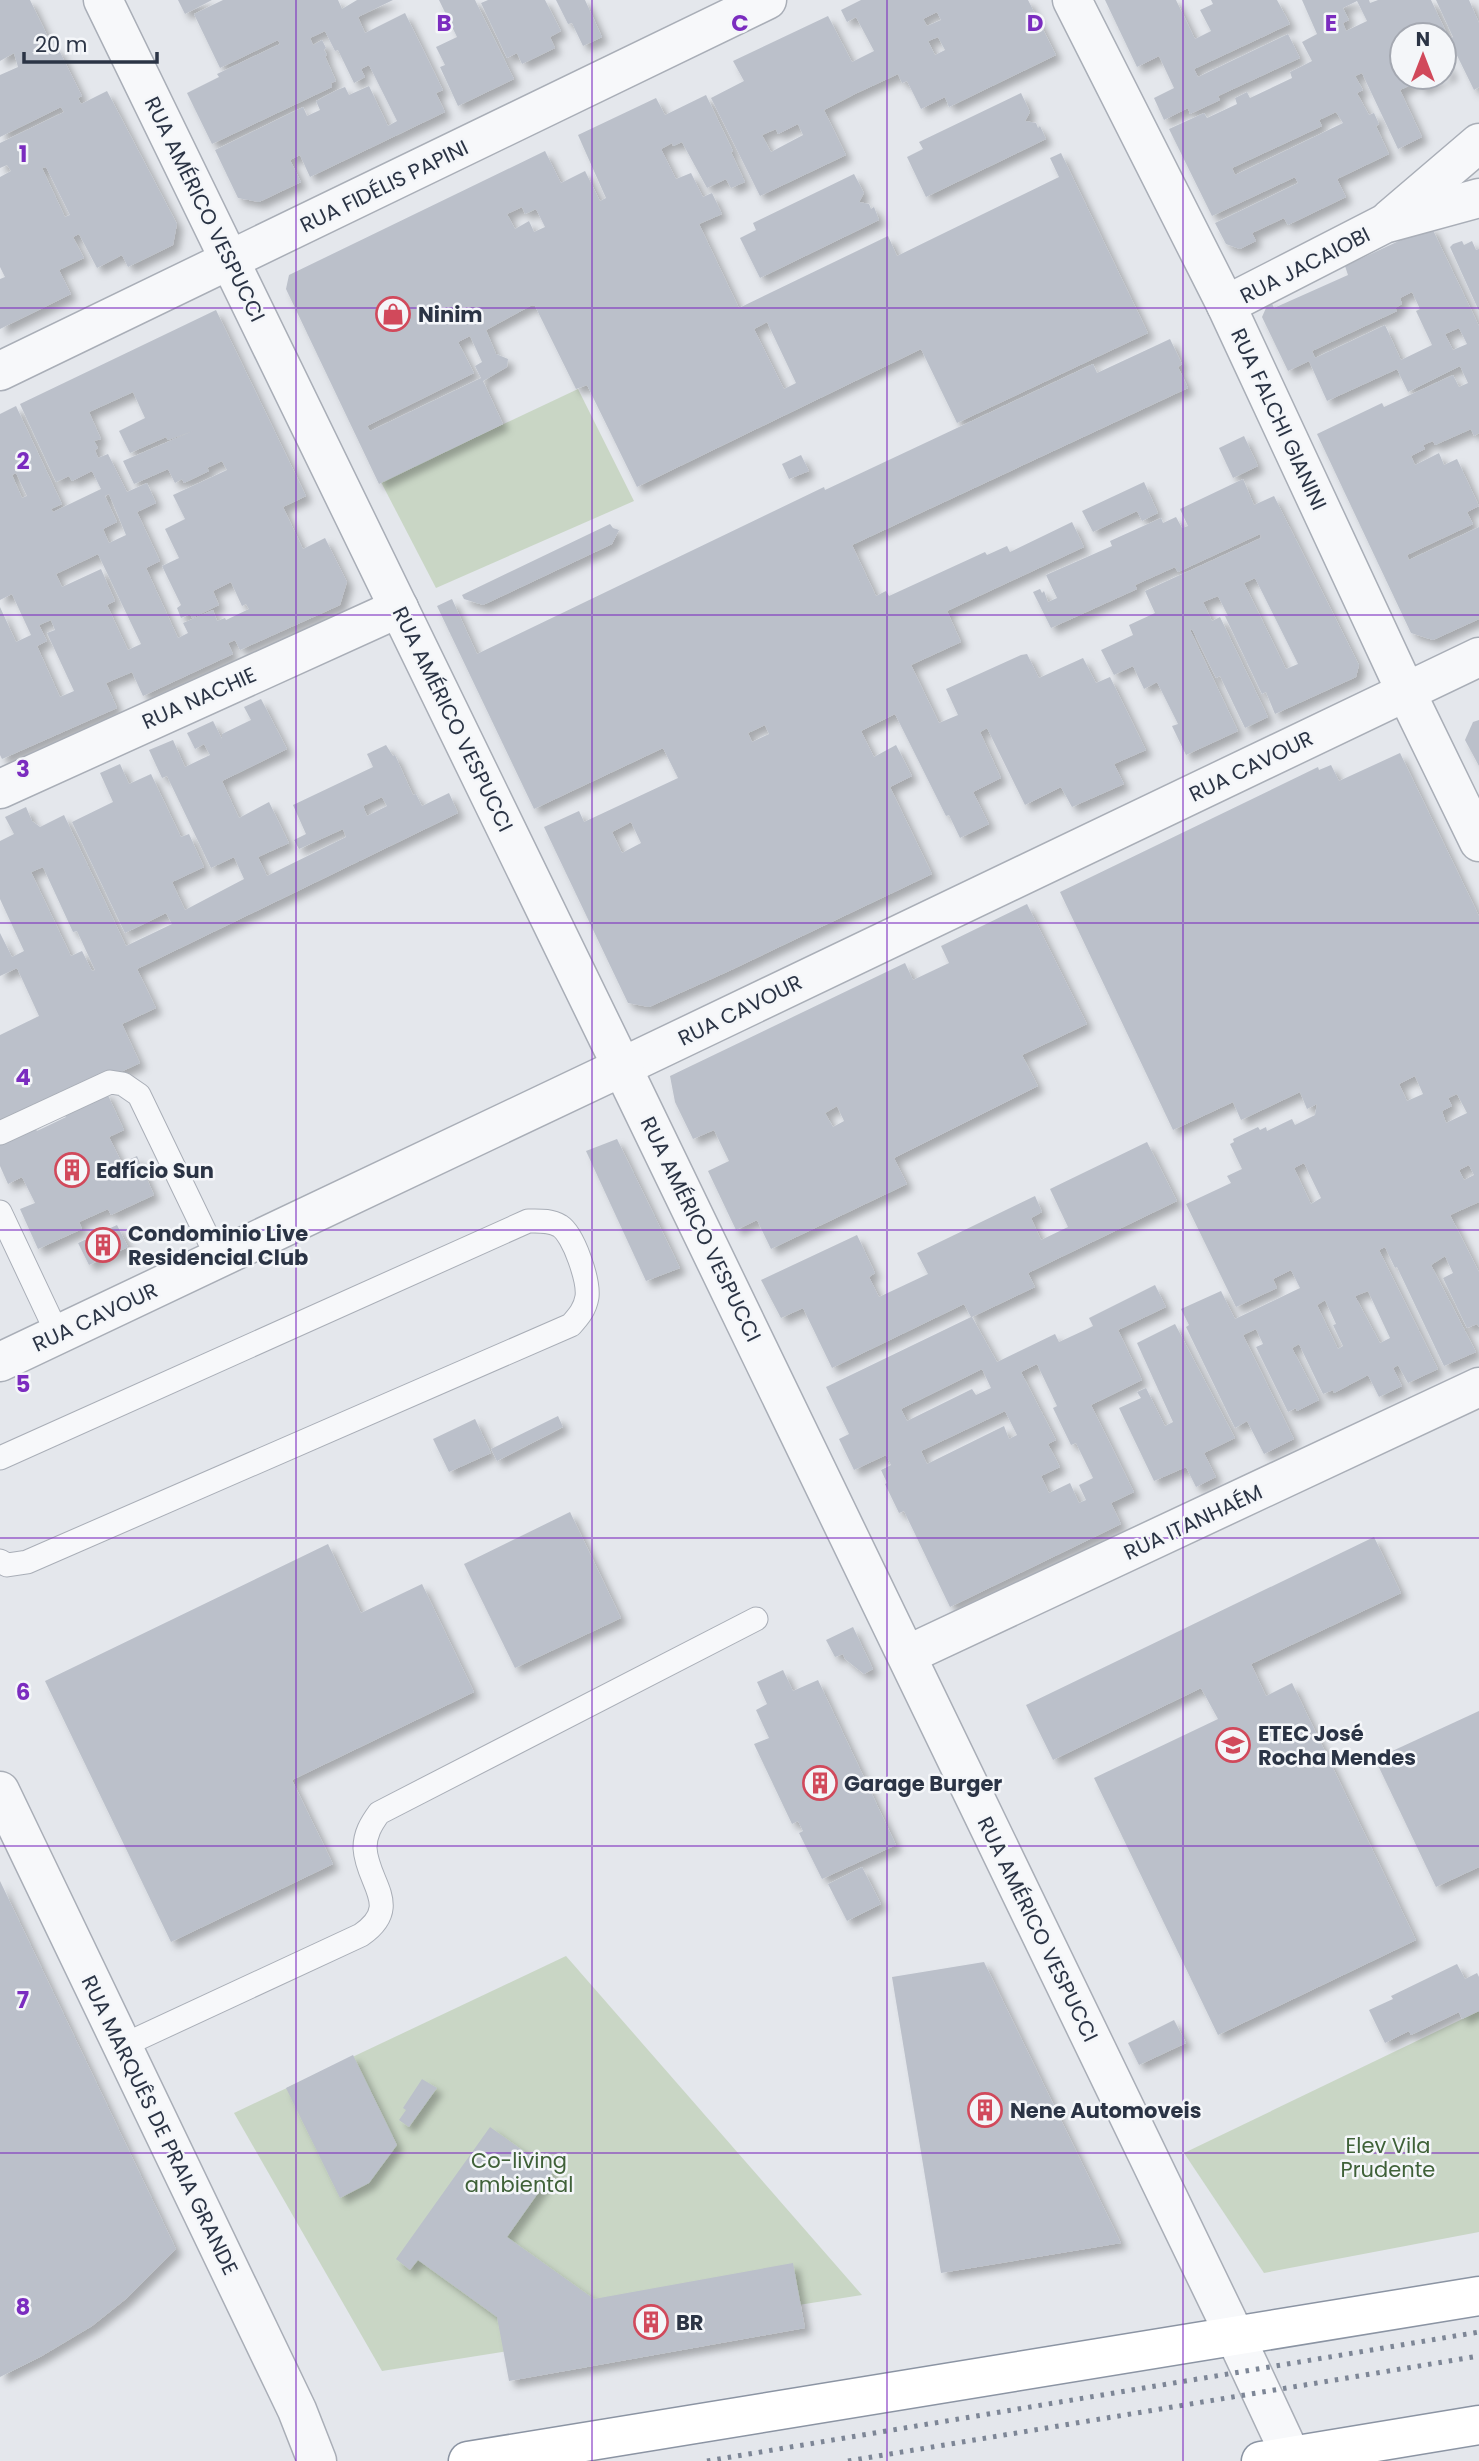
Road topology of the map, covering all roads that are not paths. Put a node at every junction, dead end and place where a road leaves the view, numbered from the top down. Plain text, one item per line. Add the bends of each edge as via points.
1 (103, 0) edge
2 (767, 0) edge
3 (1072, 0) edge
4 (1479, 143) edge
5 (1479, 198) edge
6 (1384, 224) junction
7 (230, 261) junction
8 (1226, 306) junction
9 (0, 371) edge
10 (399, 608) junction
11 (1479, 657) edge
12 (1406, 692) junction
13 (0, 789) edge
14 (1479, 842) edge
15 (622, 1067) junction
16 (0, 1133) edge
17 (0, 1212) edge
18 (218, 1259) junction
19 (58, 1335) junction
20 (0, 1362) edge
21 (1479, 1387) edge
22 (0, 1458) edge
23 (0, 1561) edge
24 (756, 1619) dead end
25 (906, 1655) junction
26 (0, 1791) edge
27 (122, 2046) junction
28 (1479, 2296) edge
29 (1235, 2336) junction
30 (1479, 2425) edge
31 (1282, 2459) edge
32 (317, 2461) edge
33 (468, 2461) edge

1 - 7 street, RUA AMÉRICO VESPUCCI
2 - 7 street, RUA FIDÉLIS PAPINI
3 - 8 street, RUA FALCHI GIANINI
4 - 6 street, RUA JACAIOBI
5 - 6 street, RUA JACAIOBI
6 - 8 street, RUA JACAIOBI
7 - 9 street, RUA FIDÉLIS PAPINI
7 - 10 street, RUA AMÉRICO VESPUCCI
8 - 12 street, RUA FALCHI GIANINI
10 - 13 street, RUA NACHIE
10 - 15 street, RUA AMÉRICO VESPUCCI
11 - 12 street, RUA CAVOUR
12 - 14 street, RUA FALCHI GIANINI
12 - 15 street, RUA CAVOUR
15 - 18 street, RUA CAVOUR
15 - 25 street, RUA AMÉRICO VESPUCCI
16 - 18 lane via 110,1082 123,1084 139,1095
17 - 19 lane
18 - 19 street, RUA CAVOUR
19 - 20 street, RUA CAVOUR
21 - 25 street, RUA ITANHAÉM
22 - 23 lane via 528,1221 545,1220 561,1226 585,1276 583,1311 571,1325 26,1562 8,1565
24 - 27 lane via 379,1813 368,1828 365,1848 380,1897 382,1913 375,1926
25 - 29 street, RUA AMÉRICO VESPUCCI
26 - 27 street, RUA MARQUÊS DE PRAIA GRANDE
27 - 32 street, RUA MARQUÊS DE PRAIA GRANDE via 297,2410
28 - 29 highway
29 - 31 street, RUA AMÉRICO VESPUCCI
29 - 33 highway
30 - 31 highway

